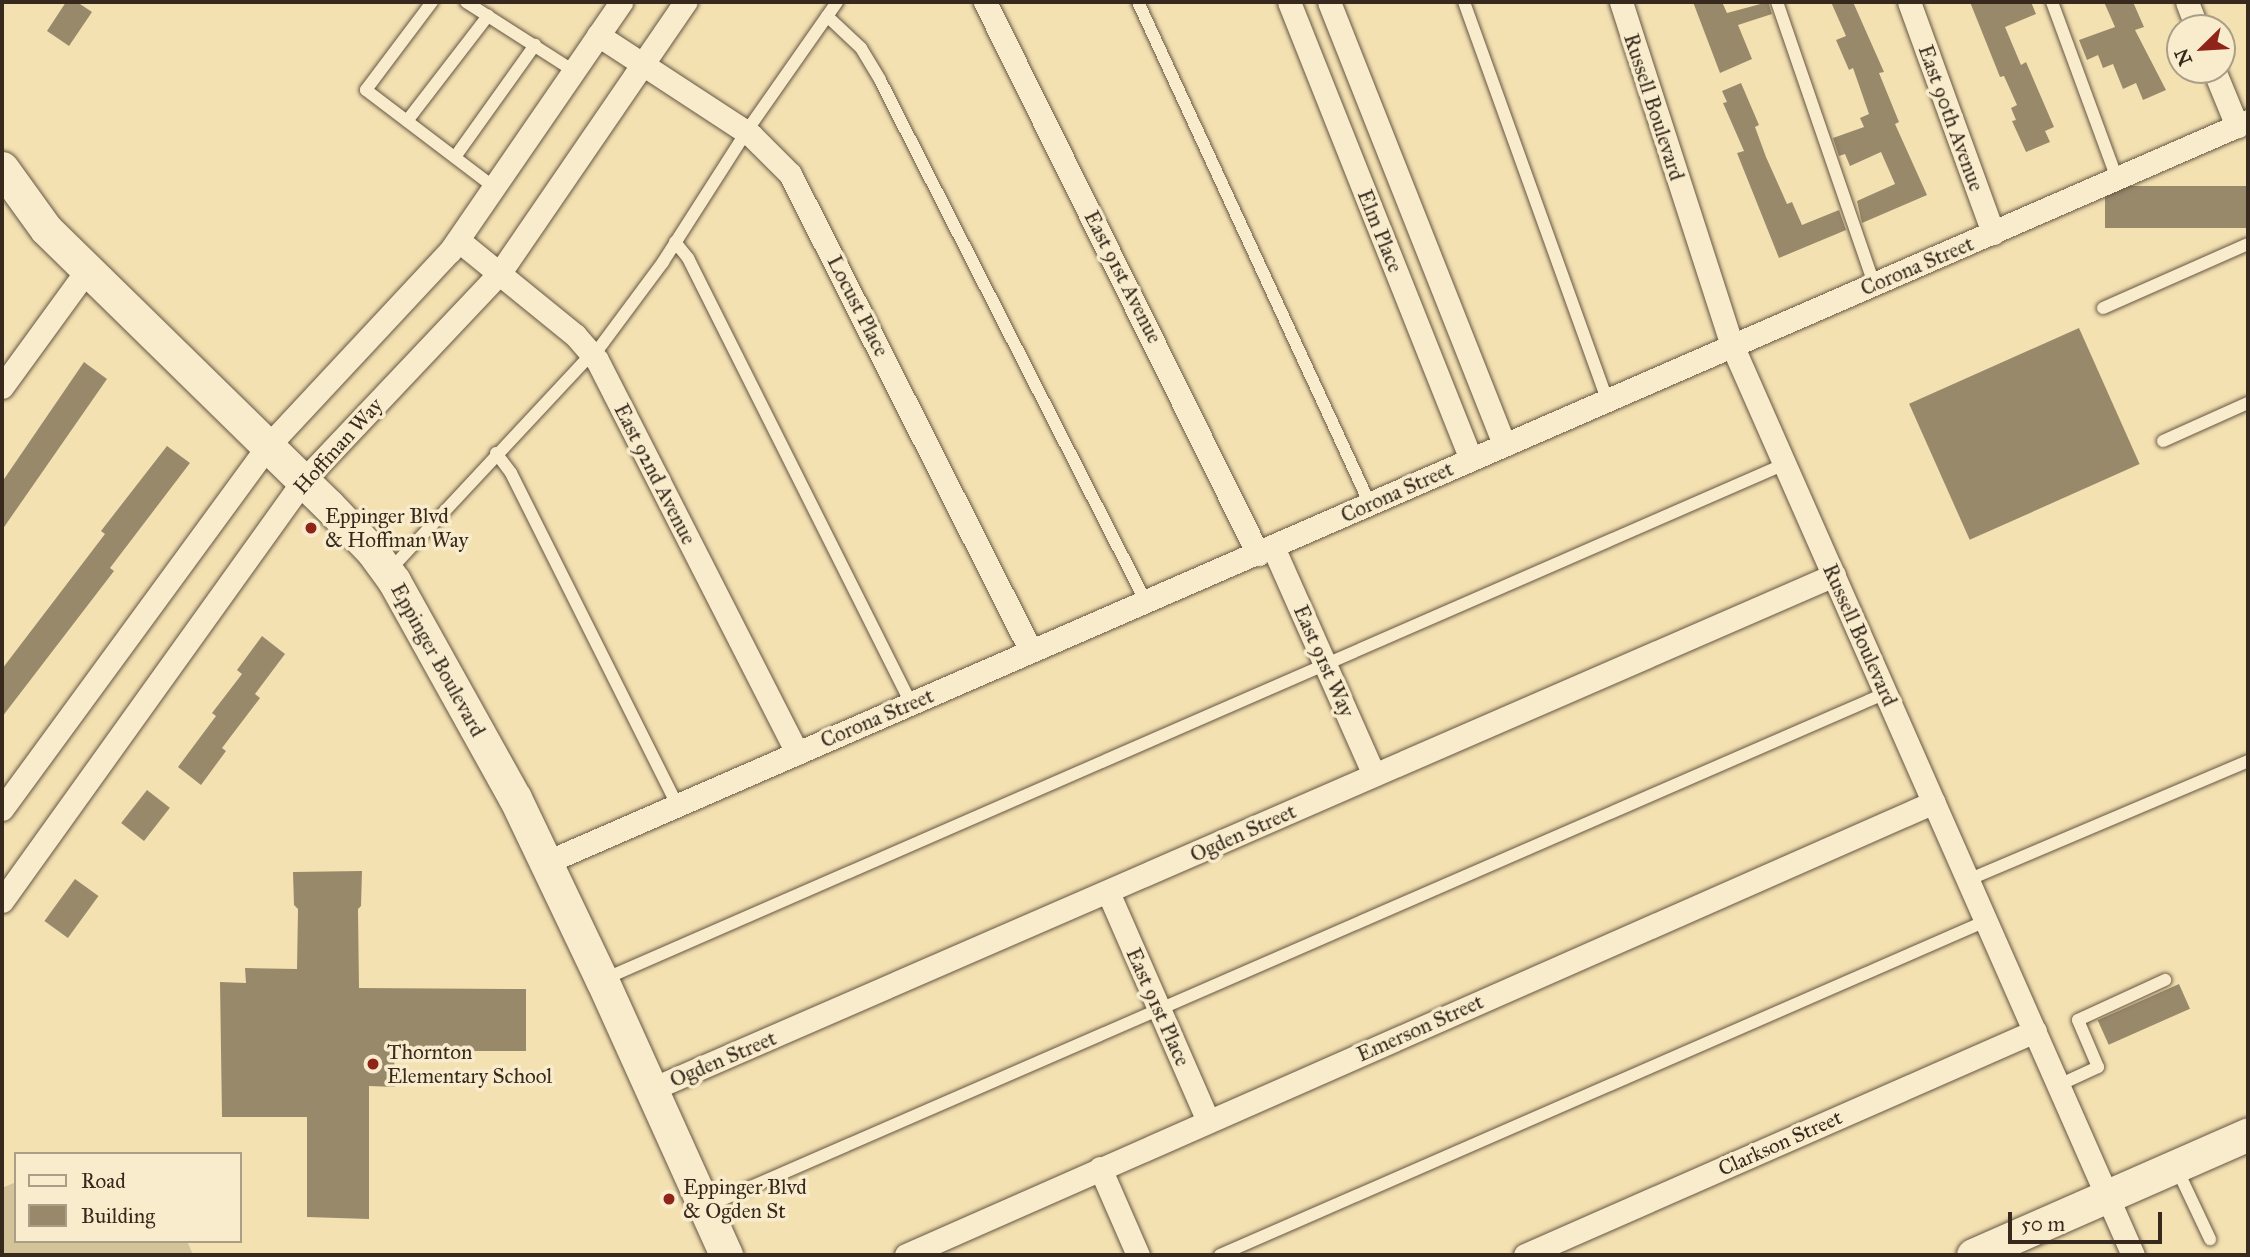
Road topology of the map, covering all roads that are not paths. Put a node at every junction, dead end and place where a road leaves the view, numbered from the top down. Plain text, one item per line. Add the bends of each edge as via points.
1 (432, 2) edge
2 (466, 2) edge
3 (621, 2) edge
4 (685, 2) edge
5 (837, 2) edge
6 (985, 2) edge
7 (1138, 2) edge
8 (1289, 2) edge
9 (1329, 2) edge
10 (1464, 2) edge
11 (1621, 2) edge
12 (1777, 2) edge
13 (1909, 2) edge
14 (2052, 2) edge
15 (488, 16) junction
16 (827, 16) junction
17 (598, 35) junction
18 (535, 45) junction
19 (642, 65) junction
20 (574, 71) junction
21 (2221, 84) edge
22 (407, 121) junction
23 (2242, 124) edge
24 (746, 132) junction
25 (455, 157) junction
26 (2, 168) edge
27 (2117, 179) junction
28 (495, 188) junction
29 (1993, 233) junction
30 (458, 240) junction
31 (675, 242) junction
32 (2248, 244) edge
33 (87, 270) junction
34 (499, 274) junction
35 (1874, 285) junction
36 (2103, 308) dead end
37 (1732, 345) junction
38 (593, 354) junction
39 (2, 387) edge
40 (1607, 400) junction
41 (2248, 403) edge
42 (2163, 441) dead end
43 (1504, 444) junction
44 (267, 447) junction
45 (496, 453) junction
46 (1471, 459) junction
47 (1785, 464) junction
48 (303, 481) junction
49 (1370, 504) junction
50 (1266, 551) junction
51 (388, 572) junction
52 (1834, 575) junction
53 (1146, 602) junction
54 (1031, 651) junction
55 (1325, 664) junction
56 (1886, 693) junction
57 (911, 703) junction
58 (797, 753) junction
59 (2248, 761) edge
60 (1374, 775) junction
61 (1934, 802) junction
62 (677, 805) junction
63 (2, 809) edge
64 (547, 862) junction
65 (1968, 880) junction
66 (1108, 892) junction
67 (2, 901) edge
68 (1986, 921) junction
69 (2165, 980) dead end
70 (602, 981) junction
71 (1158, 1009) junction
72 (2035, 1031) junction
73 (2059, 1085) junction
74 (652, 1089) junction
75 (1208, 1121) junction
76 (2248, 1134) edge
77 (2175, 1166) junction
78 (1100, 1168) junction
79 (2107, 1196) junction
80 (704, 1207) junction
81 (2210, 1239) dead end
82 (726, 1255) edge
83 (906, 1255) edge
84 (1138, 1255) edge
85 (1220, 1255) edge
86 (1525, 1255) edge
87 (1973, 1255) edge
88 (2133, 1255) edge

1 - 22 lane via 366,90
2 - 15 lane
3 - 17 street
4 - 19 street, Hoffman Way
5 - 16 lane
6 - 50 street, East 91st Avenue via 1198,428
7 - 49 lane
8 - 46 street, Elm Place
9 - 43 street, Elm Place
10 - 40 lane
11 - 37 street, Russell Boulevard
12 - 35 lane
13 - 29 street, East 90th Avenue
14 - 27 lane
15 - 18 lane
15 - 22 lane
16 - 24 lane
16 - 53 lane via 861,48 880,80
17 - 19 street, Locust Place
17 - 20 street
18 - 20 lane
18 - 25 lane
19 - 24 street, Locust Place
19 - 34 street, Hoffman Way
20 - 28 street
21 - 23 street
22 - 25 lane
23 - 27 street, Corona Street
24 - 31 lane
24 - 54 street, Locust Place via 773,154 799,186
25 - 28 lane
26 - 33 street, Eppinger Boulevard via 46,229
27 - 29 street, Corona Street
28 - 30 street
29 - 35 street, Corona Street
30 - 34 street, East 92nd Avenue
30 - 44 street
31 - 38 lane
31 - 57 lane via 700,282
32 - 36 lane
33 - 39 street
33 - 44 street, Eppinger Boulevard
34 - 38 street, East 92nd Avenue
34 - 48 street, Hoffman Way
35 - 37 street, Corona Street
37 - 40 street, Corona Street
37 - 47 street, Russell Boulevard
38 - 45 lane
38 - 58 street, East 92nd Avenue
40 - 43 street, Corona Street
41 - 42 lane
43 - 46 street, Corona Street
44 - 48 street, Eppinger Boulevard
44 - 63 street
45 - 51 lane
45 - 62 lane via 511,474
46 - 49 street, Corona Street
47 - 52 street, Russell Boulevard
47 - 55 lane
48 - 51 street, Eppinger Boulevard
48 - 67 street, Hoffman Way
49 - 50 street, Corona Street
50 - 53 street, Corona Street
50 - 55 street, East 91st Way
51 - 64 street, Eppinger Boulevard
52 - 56 street, Russell Boulevard
52 - 60 street, Ogden Street
53 - 54 street, Corona Street
54 - 57 street, Corona Street
55 - 60 street, East 91st Way
55 - 70 lane
56 - 61 street, Russell Boulevard
56 - 71 lane
57 - 58 street, Corona Street
58 - 62 street, Corona Street
59 - 65 lane
60 - 66 street, Ogden Street
61 - 65 street, Russell Boulevard
61 - 75 street, Emerson Street
62 - 64 street, Corona Street
64 - 70 street, Eppinger Boulevard
65 - 68 street, Russell Boulevard
66 - 71 street, East 91st Place
66 - 74 street, Ogden Street
68 - 72 street, Russell Boulevard
68 - 85 lane
69 - 73 lane via 2078,1020 2098,1067
70 - 74 street, Eppinger Boulevard
71 - 75 street, East 91st Place
71 - 80 lane
72 - 73 street, Russell Boulevard
72 - 86 street, Clarkson Street
73 - 79 street, Russell Boulevard
74 - 80 street, Eppinger Boulevard
75 - 78 street, Emerson Street
76 - 77 street
77 - 79 street
77 - 81 lane
78 - 83 street, Emerson Street
78 - 84 street
79 - 87 street
79 - 88 street, Russell Boulevard
80 - 82 street, Eppinger Boulevard

